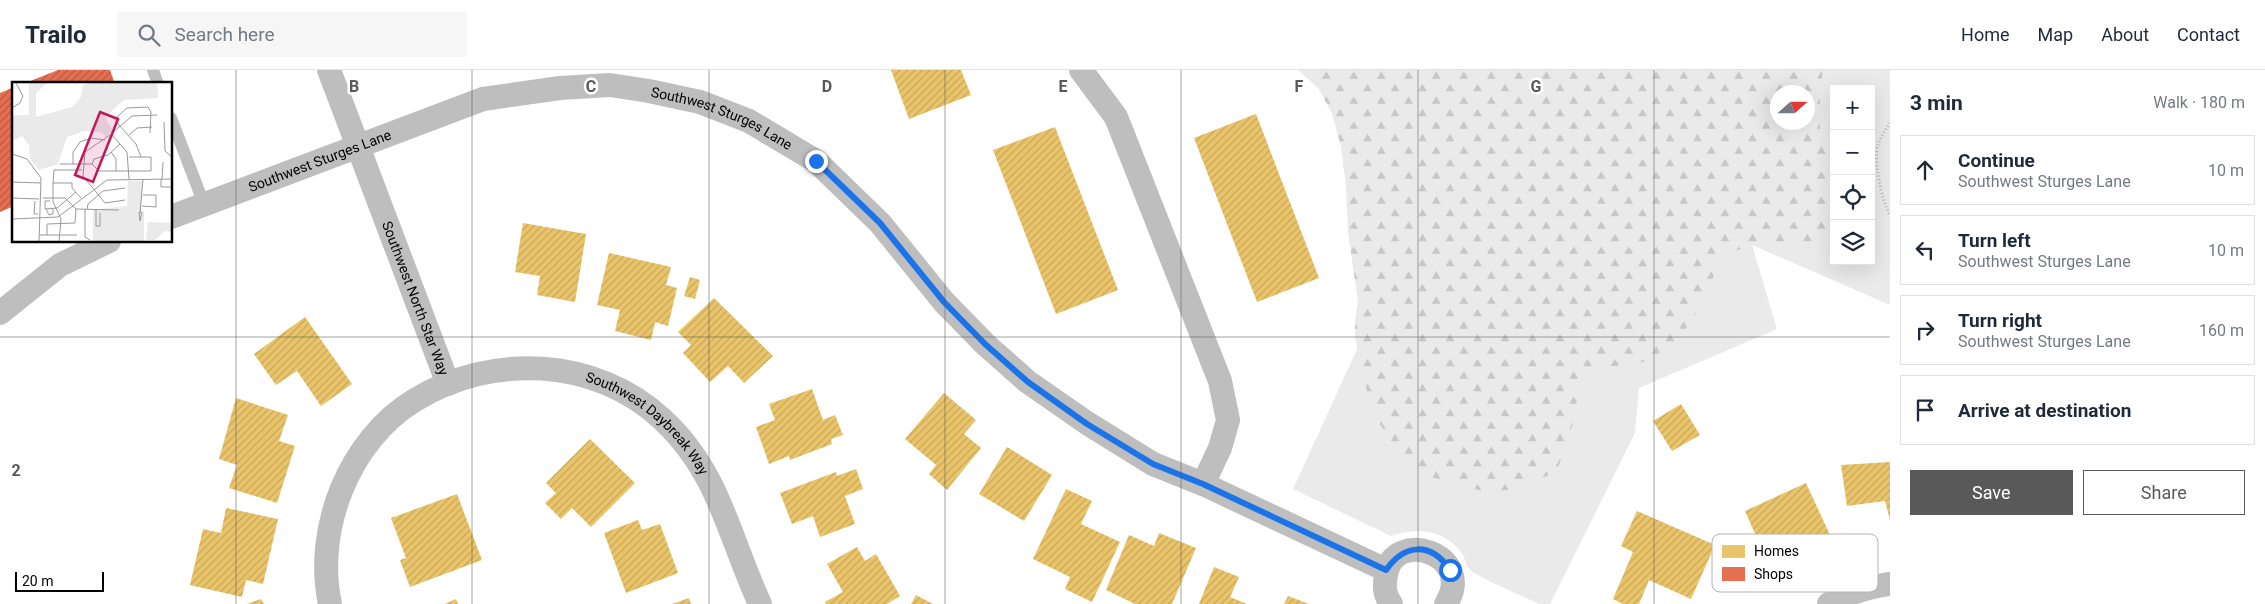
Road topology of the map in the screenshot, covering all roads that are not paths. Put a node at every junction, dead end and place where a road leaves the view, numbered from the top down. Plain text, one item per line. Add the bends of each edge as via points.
1 (153, 70) edge
2 (329, 70) edge
3 (1081, 70) edge
4 (157, 82) edge
5 (172, 121) edge
6 (358, 146) junction
7 (204, 204) junction
8 (172, 217) edge
9 (107, 242) edge
10 (0, 313) edge
11 (448, 384) junction
12 (1203, 484) junction
13 (1386, 570) junction
14 (1854, 592) edge
15 (1454, 602) edge
16 (330, 604) edge
17 (760, 604) edge
18 (1391, 604) edge
19 (1829, 604) edge

1 - 4 lane
2 - 6 street, Southwest North Star Way
3 - 12 street via 1116,117 1220,381 1228,420 1220,448
5 - 7 lane
6 - 7 street, Southwest Sturges Lane
6 - 11 street, Southwest North Star Way
6 - 12 street, Southwest Sturges Lane via 484,99 560,88 610,86 649,90 700,102 749,121 816,161 880,223 944,302 1028,382 1087,424 1153,464
7 - 8 street, Southwest Sturges Lane
9 - 10 street via 60,265
11 - 16 street, Southwest North Star Way via 415,400 388,422 370,441 348,476 332,511 326,558
11 - 17 street, Southwest Daybreak Way via 492,371 531,367 560,369 594,378 622,391 661,418 690,448 706,472
12 - 13 street, Southwest Sturges Lane
13 - 15 street via 1406,551 1430,551 1450,570
13 - 18 street via 1384,588
14 - 19 street

